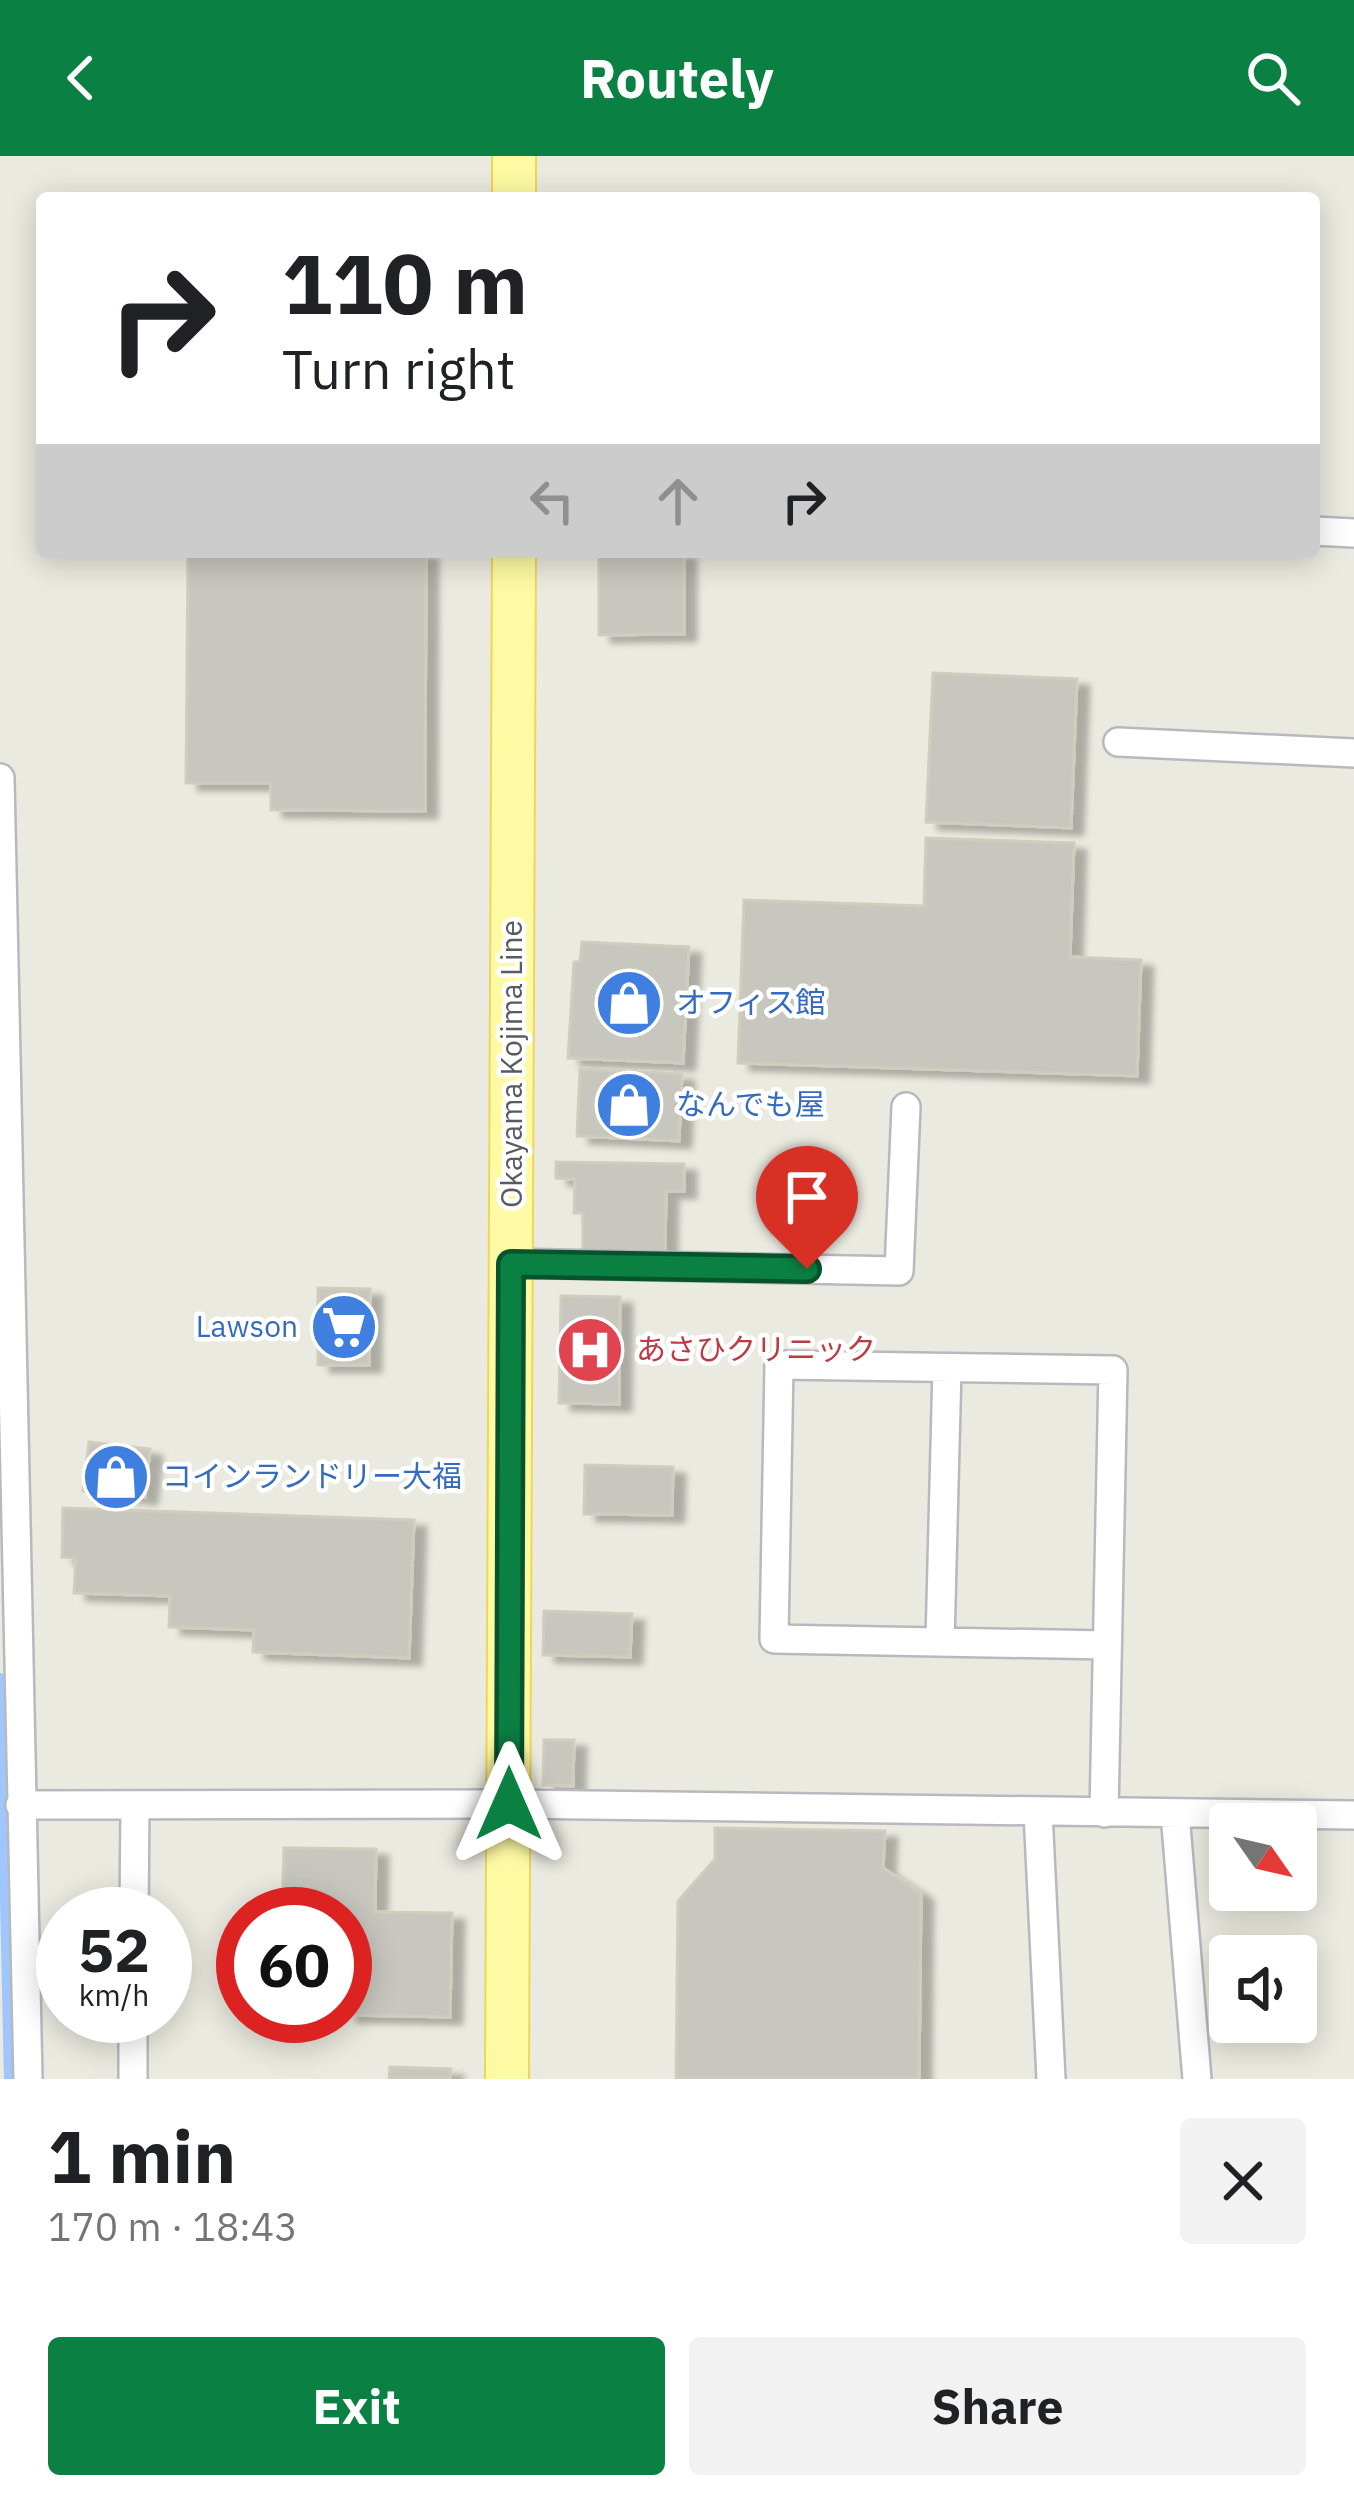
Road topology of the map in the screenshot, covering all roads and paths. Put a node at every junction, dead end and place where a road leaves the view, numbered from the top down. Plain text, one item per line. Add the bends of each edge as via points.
1 (514, 156) edge
2 (514, 192) edge
3 (1320, 531) edge
4 (1354, 532) edge
5 (514, 558) edge
6 (1118, 742) dead end
7 (1354, 753) edge
8 (0, 778) edge
9 (906, 1107) dead end
10 (511, 1264) junction
11 (947, 1368) junction
12 (7, 1426) edge
13 (8, 1609) edge
14 (940, 1642) junction
15 (1107, 1645) junction
16 (509, 1804) junction
17 (20, 1805) junction
18 (135, 1805) junction
19 (1038, 1812) junction
20 (1104, 1813) junction
21 (1174, 1813) junction
22 (1354, 1815) edge
23 (134, 1887) edge
24 (15, 2043) edge
25 (134, 2043) edge
26 (28, 2079) edge
27 (133, 2079) edge
28 (507, 2079) edge
29 (1051, 2079) edge
30 (1197, 2079) edge

1 - 2 main road
3 - 4 street
5 - 10 main road, Okayama Kojima Line
6 - 7 street
8 - 12 street
9 - 10 street via 899,1271
10 - 16 main road, Okayama Kojima Line
11 - 14 street
11 - 14 street via 779,1365 774,1640
11 - 15 street via 1113,1370
12 - 13 street
13 - 17 street
14 - 15 street
15 - 20 street
16 - 18 street
16 - 19 street
16 - 28 main road, Okayama Kojima Line
17 - 18 street
17 - 24 street
18 - 23 street
19 - 20 street
19 - 29 street
20 - 21 street
21 - 22 street
21 - 30 street
24 - 26 street
25 - 27 street

